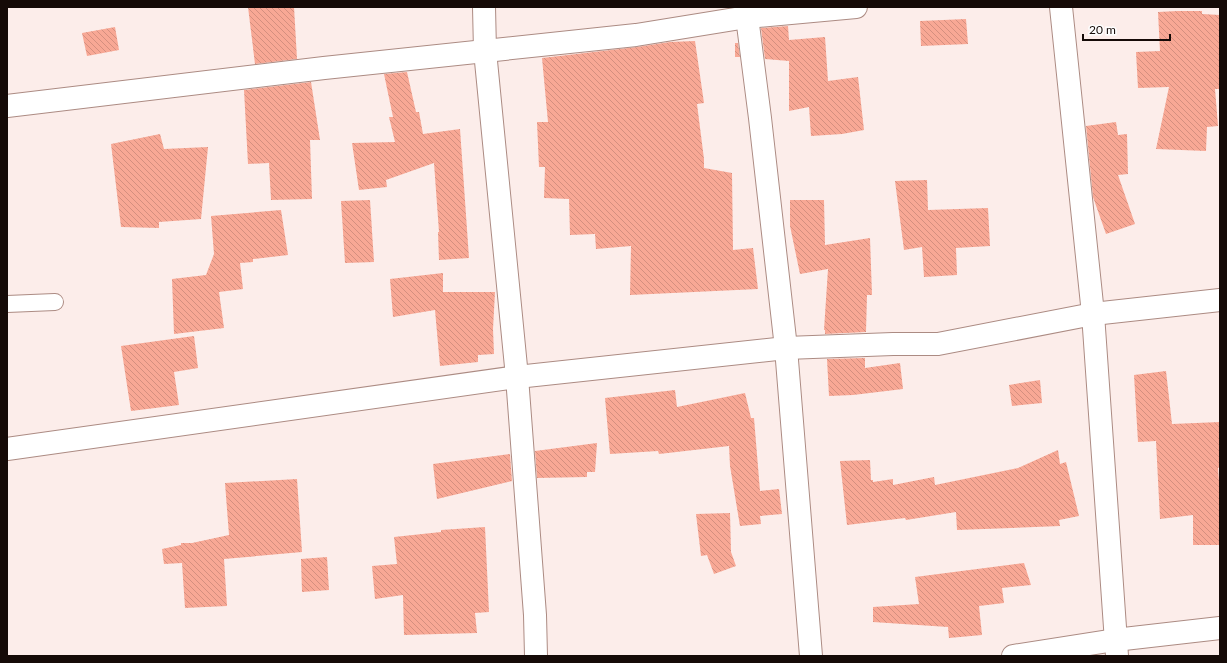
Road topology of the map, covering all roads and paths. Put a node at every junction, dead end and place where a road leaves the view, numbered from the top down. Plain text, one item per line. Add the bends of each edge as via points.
1 (484, 7) edge
2 (856, 7) edge
3 (1061, 7) edge
4 (747, 12) edge
5 (485, 51) junction
6 (7, 106) edge
7 (1220, 300) edge
8 (55, 302) dead end
9 (7, 304) edge
10 (1093, 314) junction
11 (786, 348) junction
12 (517, 377) junction
13 (7, 448) edge
14 (1220, 628) edge
15 (1116, 648) edge
16 (536, 656) edge
17 (811, 656) edge
18 (1013, 656) edge

1 - 5 street
2 - 4 street
3 - 10 street
4 - 5 street via 636,35
4 - 11 street
5 - 6 street
5 - 12 street
7 - 10 street
8 - 9 lane
10 - 11 street via 938,344
10 - 15 street
11 - 12 street
11 - 17 street
12 - 13 street
12 - 16 street
14 - 15 street
15 - 18 street

